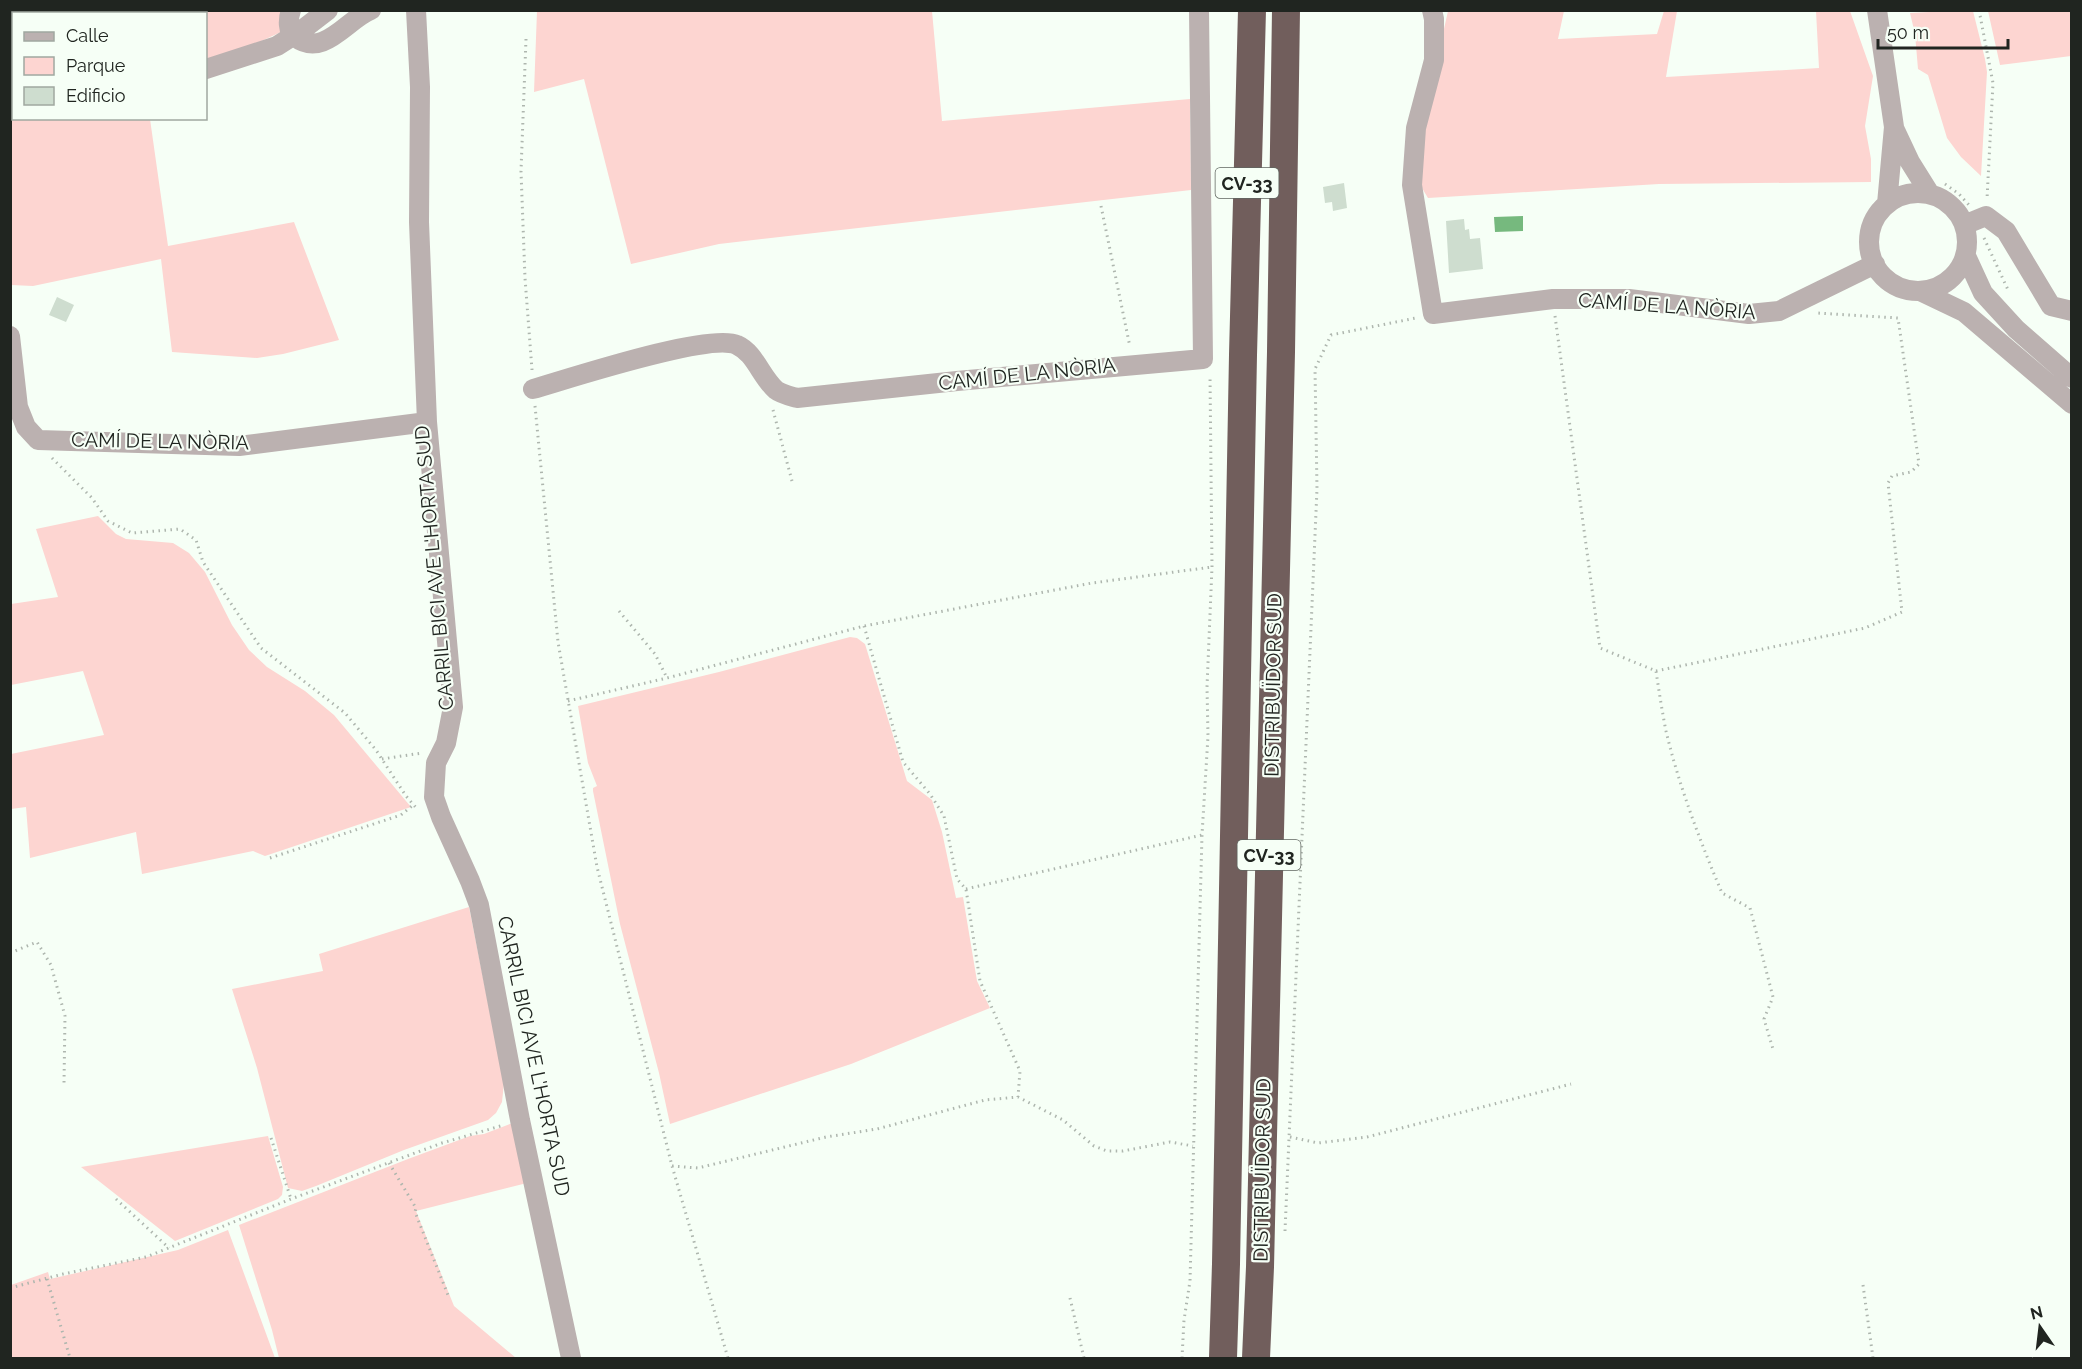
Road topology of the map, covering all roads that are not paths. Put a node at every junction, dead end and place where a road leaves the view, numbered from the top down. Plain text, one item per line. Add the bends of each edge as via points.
1 (291, 10) edge
2 (328, 10) edge
3 (371, 10) edge
4 (417, 10) edge
5 (1199, 10) edge
6 (1252, 10) edge
7 (1286, 10) edge
8 (1432, 10) edge
9 (1877, 10) edge
10 (293, 36) junction
11 (207, 69) edge
12 (1894, 127) junction
13 (1930, 194) junction
14 (1887, 204) junction
15 (1964, 225) junction
16 (1966, 256) junction
17 (1875, 264) junction
18 (1920, 291) junction
19 (2072, 311) edge
20 (10, 336) edge
21 (2072, 378) edge
22 (533, 389) road end
23 (2072, 404) edge
24 (427, 422) junction
25 (571, 1359) edge
26 (1223, 1359) edge
27 (1256, 1359) edge

1 - 10 street via 289,28
2 - 10 street
3 - 10 street via 332,38 304,42
4 - 24 street via 419,222
5 - 22 street, CAMÍ DE LA NÒRIA via 1203,359 797,398 777,391 737,344 718,343 658,353
6 - 26 highway, DISTRIBUÏDOR SUD / CV-33
7 - 27 highway, DISTRIBUÏDOR SUD / CV-33
8 - 17 street, CAMÍ DE LA NÒRIA via 1434,60 1416,128 1412,185 1433,314 1552,299 1629,299 1749,314 1779,311
9 - 12 street
10 - 11 street via 277,46
12 - 13 street
12 - 14 street
13 - 14 street via 1914,193
13 - 15 street via 1951,204
14 - 17 street via 1869,234
15 - 16 street via 1968,240
15 - 19 street via 1986,216 2006,231 2051,306
16 - 18 street via 1950,281
16 - 21 street via 1983,293 2016,329
17 - 18 street via 1881,276 1895,286
18 - 23 street via 1964,312
20 - 24 street, CAMÍ DE LA NÒRIA via 18,406 26,427 38,440 240,446
24 - 25 street via 453,707 446,743 436,763 434,797 479,905

